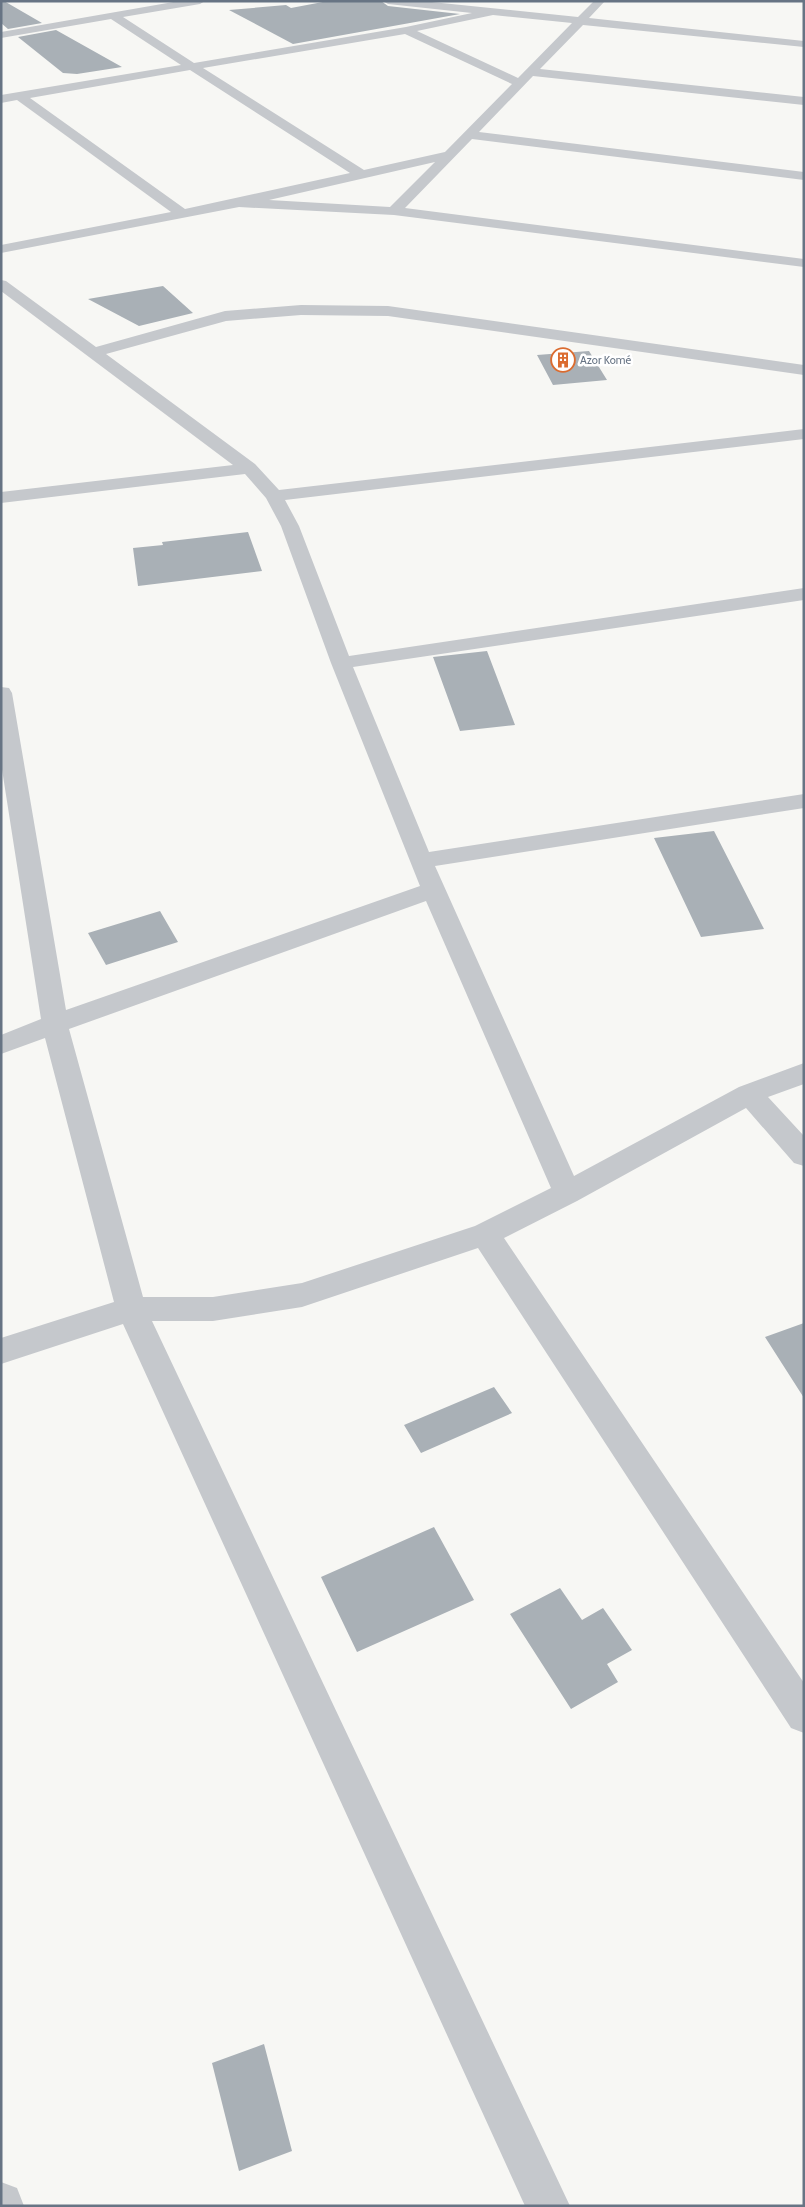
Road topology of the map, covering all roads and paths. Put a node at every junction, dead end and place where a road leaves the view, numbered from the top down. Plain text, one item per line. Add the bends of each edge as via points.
1 (200, 1) edge
2 (388, 1) edge
3 (600, 1) edge
4 (497, 11) junction
5 (115, 17) junction
6 (582, 20) junction
7 (406, 30) junction
8 (1, 36) edge
9 (804, 44) edge
10 (192, 66) junction
11 (531, 72) junction
12 (519, 83) junction
13 (19, 96) junction
14 (1, 99) edge
15 (804, 101) edge
16 (470, 135) junction
17 (448, 155) junction
18 (362, 175) junction
19 (804, 176) edge
20 (239, 202) junction
21 (394, 211) junction
22 (183, 214) junction
23 (1, 249) edge
24 (804, 263) edge
25 (1, 284) edge
26 (93, 353) junction
27 (804, 370) edge
28 (804, 434) edge
29 (248, 468) junction
30 (274, 496) junction
31 (1, 498) edge
32 (804, 594) edge
33 (341, 663) junction
34 (1, 693) edge
35 (804, 801) edge
36 (421, 861) junction
37 (433, 890) junction
38 (55, 1024) junction
39 (1, 1045) edge
40 (804, 1073) edge
41 (749, 1094) junction
42 (804, 1155) edge
43 (567, 1193) junction
44 (485, 1234) junction
45 (131, 1309) junction
46 (1, 1351) edge
47 (804, 1715) edge
48 (548, 2206) edge

1 - 5 street
2 - 4 street
3 - 6 street
4 - 6 street
4 - 7 street
5 - 8 street
5 - 10 street
6 - 9 street
6 - 11 street
7 - 10 street
7 - 12 street
10 - 13 street
10 - 18 street
11 - 12 street
11 - 15 street
12 - 16 street
13 - 14 street
13 - 22 street
16 - 17 street
16 - 19 street
17 - 18 street
17 - 21 street
18 - 20 street
20 - 21 street
20 - 22 street
21 - 24 street
22 - 23 street
25 - 26 street
26 - 27 street via 225,316 346,309 388,311
26 - 29 street
28 - 30 street
29 - 30 street
29 - 31 street
30 - 33 street via 290,526
32 - 33 street
33 - 36 street
34 - 38 street
35 - 36 street
36 - 37 street
37 - 38 street
37 - 43 street
38 - 39 street
38 - 45 street
40 - 41 street
41 - 42 street
41 - 43 street
43 - 44 street
44 - 45 street via 302,1295 213,1309
44 - 47 street
45 - 46 street
45 - 48 street

